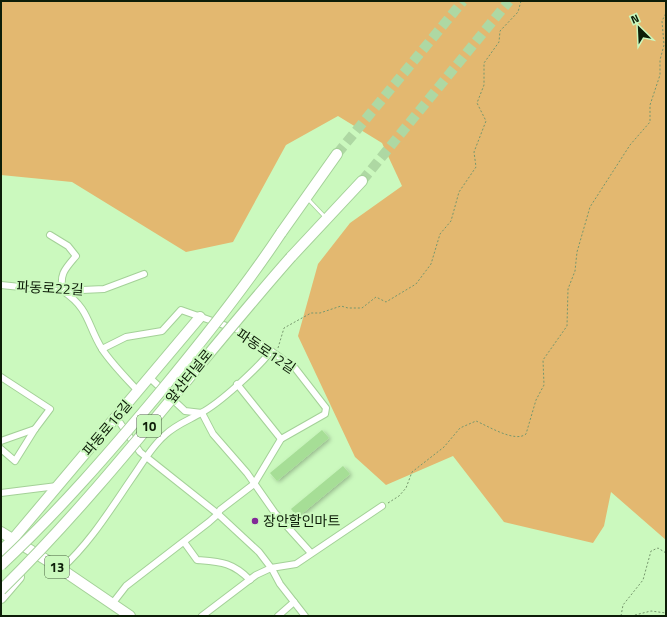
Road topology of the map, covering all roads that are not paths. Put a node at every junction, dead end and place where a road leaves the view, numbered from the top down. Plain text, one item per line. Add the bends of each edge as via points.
1 (337, 154) tunnel mouth
2 (362, 181) tunnel mouth
3 (306, 198) junction
4 (327, 219) junction
5 (50, 235) dead end
6 (144, 274) dead end
7 (1, 285) edge
8 (63, 291) junction
9 (200, 317) junction
10 (102, 349) junction
11 (273, 352) junction
12 (1, 377) edge
13 (237, 384) junction
14 (138, 391) junction
15 (202, 413) junction
16 (115, 418) junction
17 (35, 429) junction
18 (281, 439) junction
19 (1, 441) edge
20 (1, 448) edge
21 (146, 458) junction
22 (254, 484) junction
23 (59, 485) junction
24 (1, 493) edge
25 (382, 506) road end
26 (218, 514) junction
27 (1, 532) edge
28 (13, 540) junction
29 (184, 542) junction
30 (1, 550) edge
31 (311, 553) junction
32 (31, 560) junction
33 (1, 565) edge
34 (271, 568) junction
35 (61, 569) junction
36 (250, 580) junction
37 (1, 590) edge
38 (1, 598) edge
39 (294, 602) junction
40 (112, 604) junction
41 (130, 616) edge
42 (202, 616) edge
43 (278, 616) edge
44 (305, 616) edge

1 - 3 main road, 앞산터널로 / 10
2 - 4 main road, 앞산터널로 / 10
3 - 4 lane
3 - 33 main road, 앞산터널로 / 10, bridge via 235,299 114,447 67,500
4 - 32 main road, 앞산터널로 / 10, bridge via 212,348 97,488
5 - 8 street via 68,246 76,256 60,280
6 - 8 street, 파동로22길 via 104,289
7 - 8 street, 파동로22길
8 - 10 street via 74,298 85,311
9 - 10 street, 파동로12길 via 181,310 162,331 126,338
9 - 11 street, 파동로12길 via 238,330
9 - 14 main road, 파동로16길
10 - 14 street
11 - 13 street
11 - 18 street, 파동로12길 via 295,368 326,408 325,414
12 - 17 street via 50,409
13 - 15 street
13 - 18 street
14 - 15 street via 150,378 185,411
14 - 16 street
15 - 21 street via 186,420 165,435
15 - 22 street via 213,434
16 - 21 street
16 - 23 main road, 파동로16길
17 - 19 street
17 - 20 street via 15,461
18 - 22 street, 파동로12길
21 - 26 street
21 - 35 street via 97,529 72,560
22 - 26 street, 파동로12길
22 - 31 street via 275,513
23 - 24 street
23 - 28 main road, 파동로16길
25 - 31 street
26 - 29 street, 파동로12길
26 - 34 street via 259,552
27 - 28 main road, 13
28 - 30 main road, 파동로16길
28 - 35 main road, 13
29 - 36 street via 197,560 225,562 240,570
29 - 40 street, 파동로12길 via 126,586
31 - 34 street via 296,564
32 - 37 main road, 앞산터널로 / 10, bridge
32 - 38 main road, bridge
34 - 36 street
34 - 39 street
35 - 40 main road, 13
36 - 42 street
39 - 43 street
39 - 44 street
40 - 41 main road, 13

